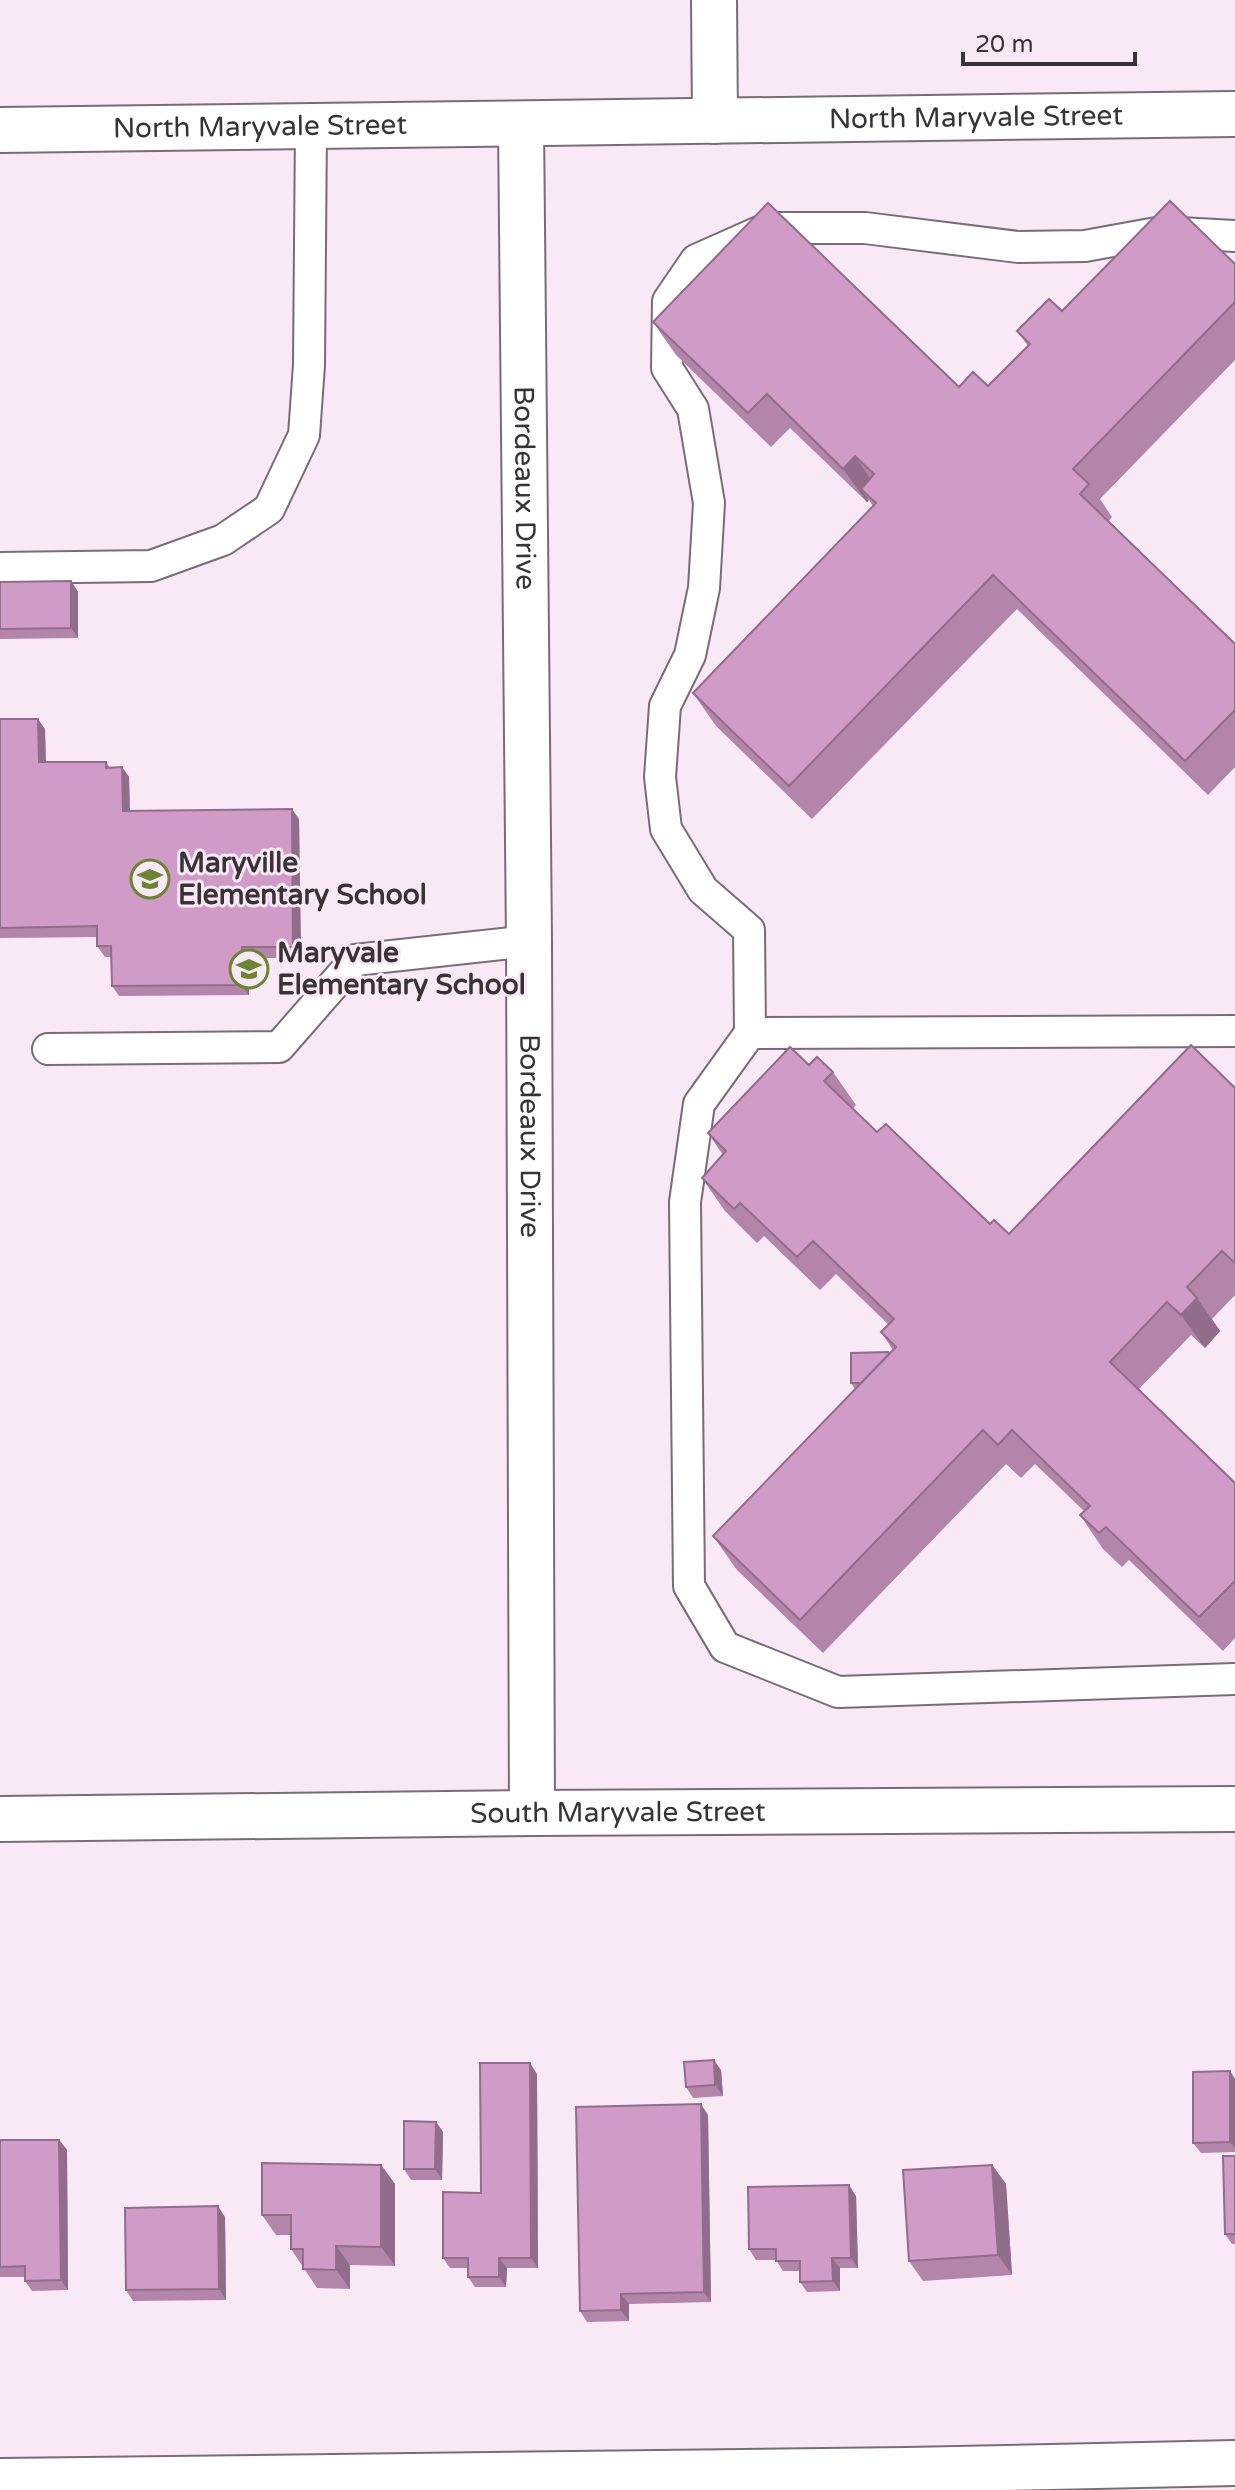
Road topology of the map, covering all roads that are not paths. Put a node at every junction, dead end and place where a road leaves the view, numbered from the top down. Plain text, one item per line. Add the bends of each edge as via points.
1 (714, 0) edge
2 (1235, 114) edge
3 (715, 121) junction
4 (521, 124) junction
5 (311, 126) junction
6 (0, 130) edge
7 (1235, 236) edge
8 (0, 568) edge
9 (529, 941) junction
10 (1235, 1031) edge
11 (750, 1033) junction
12 (48, 1049) dead end
13 (1235, 1679) edge
14 (1235, 1809) edge
15 (532, 1813) junction
16 (0, 1819) edge
17 (1235, 2463) edge
18 (907, 2480) edge
19 (0, 2481) edge

1 - 3 street
2 - 3 street, North Maryvale Street
3 - 4 street, North Maryvale Street
4 - 5 street, North Maryvale Street
4 - 9 street, Bordeaux Drive
5 - 6 street, North Maryvale Street
5 - 8 lane via 304,435 269,509 223,540 151,566
7 - 11 lane via 1162,232 1085,246 1018,247 865,228 768,228 696,260 668,301 667,368 693,409 709,503 704,588 690,655 665,706 660,777 664,816 666,829 703,890 749,930
9 - 12 lane via 355,960 279,1047
9 - 15 street, Bordeaux Drive
10 - 11 lane
11 - 13 lane via 699,1104 685,1202 689,1586 725,1647 838,1692
14 - 15 street, South Maryvale Street
15 - 16 street, South Maryvale Street
17 - 18 street
18 - 19 street

